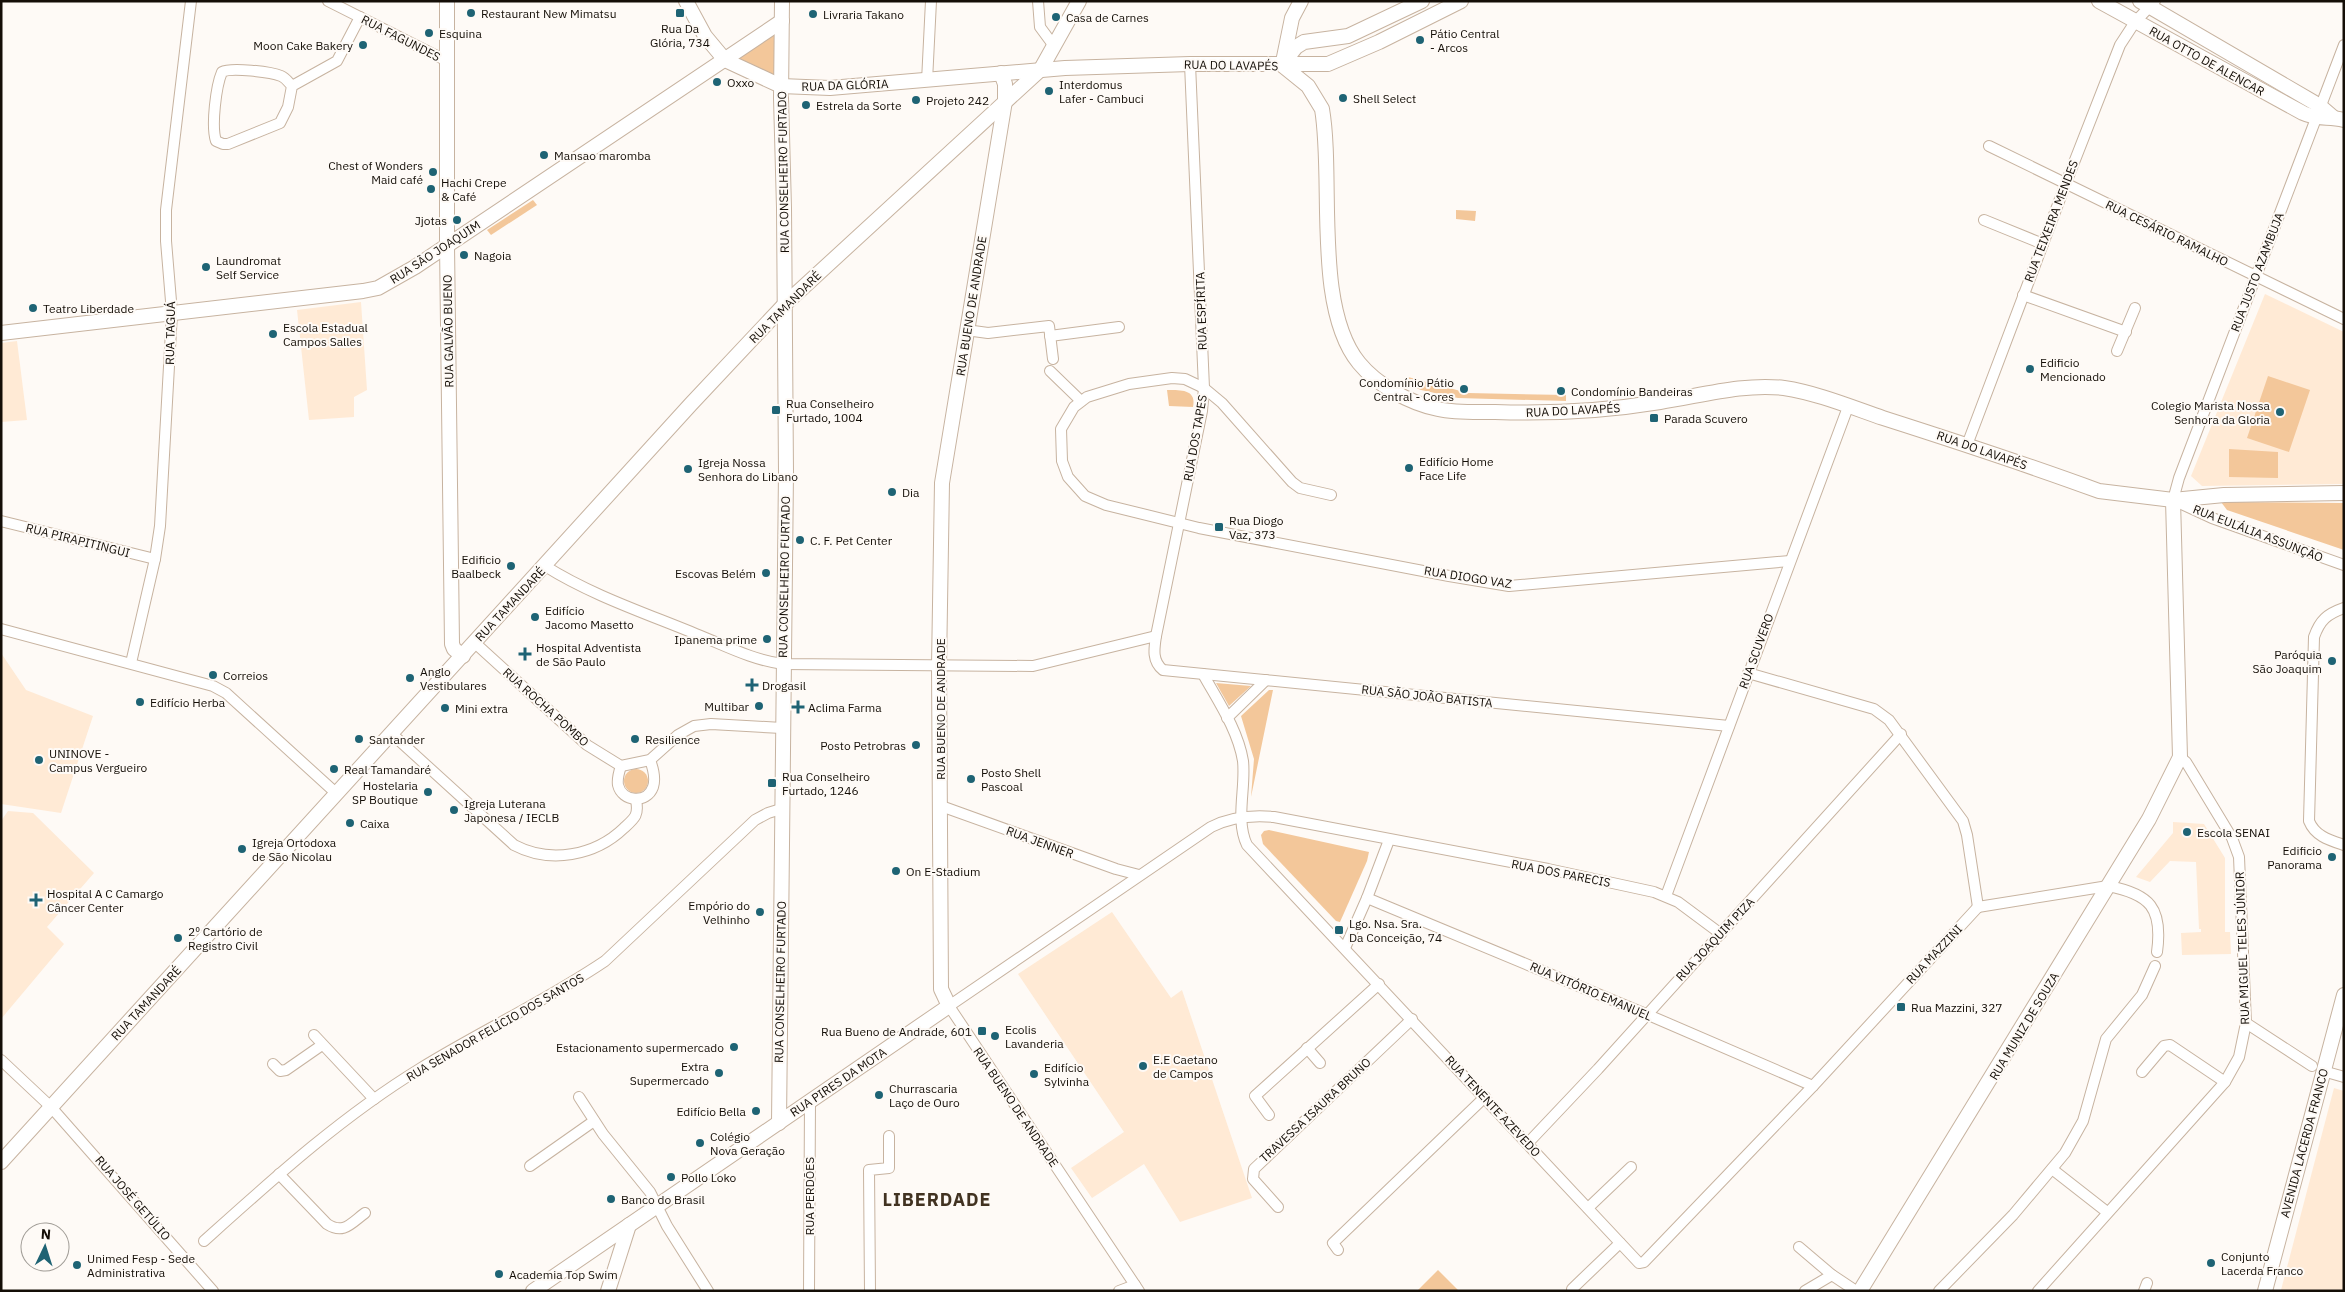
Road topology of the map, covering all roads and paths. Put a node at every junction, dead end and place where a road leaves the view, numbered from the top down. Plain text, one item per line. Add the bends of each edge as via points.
1 (191, 1) edge
2 (328, 1) edge
3 (447, 1) edge
4 (686, 1) edge
5 (782, 1) edge
6 (930, 1) edge
7 (1038, 1) edge
8 (1079, 1) edge
9 (1301, 1) edge
10 (1422, 1) edge
11 (1461, 1) edge
12 (2099, 1) edge
13 (2148, 3) edge
14 (360, 17) junction
15 (782, 21) junction
16 (2135, 22) junction
17 (2344, 45) edge
18 (1052, 49) junction
19 (725, 60) junction
20 (447, 61) junction
21 (1190, 64) junction
22 (1282, 65) junction
23 (1065, 68) junction
24 (1041, 69) junction
25 (1001, 73) junction
26 (927, 81) junction
27 (292, 86) junction
28 (781, 86) junction
29 (810, 88) junction
30 (1005, 101) junction
31 (781, 110) junction
32 (2317, 112) junction
33 (2339, 119) edge
34 (1990, 146) dead end
35 (2066, 183) junction
36 (1984, 220) dead end
37 (2043, 244) junction
38 (447, 245) junction
39 (2256, 276) junction
40 (2023, 295) junction
41 (785, 304) junction
42 (2135, 308) dead end
43 (172, 313) junction
44 (2344, 319) edge
45 (1120, 327) dead end
46 (966, 330) junction
47 (2126, 332) junction
48 (1, 333) edge
49 (1050, 336) junction
50 (2117, 351) dead end
51 (1053, 359) dead end
52 (1050, 371) dead end
53 (1204, 388) junction
54 (1081, 401) junction
55 (1848, 407) junction
56 (1967, 445) junction
57 (2344, 493) edge
58 (1330, 495) dead end
59 (2173, 500) junction
60 (1, 521) edge
61 (1179, 524) junction
62 (155, 559) junction
63 (1790, 561) junction
64 (2344, 564) edge
65 (545, 566) junction
66 (2344, 608) edge
67 (1, 629) edge
68 (1156, 636) junction
69 (475, 643) junction
70 (463, 656) junction
71 (130, 663) junction
72 (783, 664) junction
73 (940, 666) junction
74 (1748, 673) junction
75 (1203, 674) junction
76 (1266, 680) junction
77 (1227, 718) junction
78 (1729, 726) junction
79 (782, 728) junction
80 (392, 734) junction
81 (1901, 734) junction
82 (2180, 757) junction
83 (650, 760) junction
84 (621, 766) junction
85 (337, 794) junction
86 (636, 800) junction
87 (941, 806) junction
88 (781, 809) junction
89 (1242, 817) junction
90 (1390, 840) junction
91 (2344, 845) edge
92 (1116, 869) junction
93 (1139, 875) junction
94 (2108, 886) junction
95 (1117, 890) junction
96 (1666, 896) junction
97 (1367, 898) junction
98 (1978, 907) junction
99 (1721, 934) junction
100 (1344, 948) junction
101 (2157, 952) dead end
102 (2154, 966) dead end
103 (1379, 984) junction
104 (2344, 995) edge
105 (949, 1006) junction
106 (1646, 1014) junction
107 (1412, 1019) junction
108 (2246, 1024) junction
109 (314, 1035) dead end
110 (322, 1045) junction
111 (1307, 1048) junction
112 (1, 1060) edge
113 (1320, 1063) dead end
114 (273, 1064) dead end
115 (2318, 1069) junction
116 (2142, 1072) dead end
117 (2344, 1077) edge
118 (2224, 1082) junction
119 (1813, 1086) junction
120 (579, 1097) dead end
121 (1485, 1098) junction
122 (374, 1099) junction
123 (810, 1101) junction
124 (51, 1107) junction
125 (1270, 1115) dead end
126 (594, 1121) junction
127 (779, 1123) junction
128 (889, 1136) dead end
129 (1528, 1143) junction
130 (1, 1162) edge
131 (530, 1166) dead end
132 (1631, 1167) dead end
133 (2052, 1169) junction
134 (279, 1174) junction
135 (658, 1205) junction
136 (1278, 1207) dead end
137 (1588, 1208) junction
138 (2107, 1212) junction
139 (365, 1213) dead end
140 (629, 1225) junction
141 (204, 1241) dead end
142 (1620, 1243) junction
143 (1799, 1247) dead end
144 (1338, 1250) dead end
145 (589, 1252) junction
146 (1641, 1264) joint
147 (614, 1270) junction
148 (1832, 1275) junction
149 (1137, 1288) edge
150 (1572, 1289) dead end
151 (214, 1291) edge
152 (533, 1291) edge
153 (608, 1291) edge
154 (708, 1291) edge
155 (809, 1291) edge
156 (870, 1291) edge
157 (1119, 1291) edge
158 (1805, 1291) edge
159 (1856, 1291) edge
160 (1860, 1291) edge
161 (1939, 1291) edge
162 (2038, 1291) edge
163 (2265, 1291) edge

1 - 43 street, RUA TAGUÁ via 166,210
2 - 14 street, RUA FAGUNDES
3 - 20 street, RUA GALVÃO BUENO
4 - 19 street, RUA DA GLÓRIA via 705,36
5 - 15 street, RUA CONSELHEIRO FURTADO
6 - 26 street
7 - 18 street via 1040,27
8 - 18 street, RUA TAMANDARÉ
9 - 22 street via 1292,18
10 - 22 street via 1348,36 1304,42
11 - 22 street via 1328,64
12 - 16 street, RUA OTTO DE ALENCAR
13 - 16 street, RUA TEIXEIRA MENDES
13 - 32 street, RUA OTTO DE ALENCAR
14 - 20 street, RUA FAGUNDES
14 - 27 street via 337,61
15 - 19 street, RUA SÃO JOAQUIM
15 - 28 street, RUA CONSELHEIRO FURTADO
16 - 32 street, RUA OTTO DE ALENCAR
16 - 35 street, RUA TEIXEIRA MENDES via 2120,45
17 - 32 street, RUA JUSTO AZAMBUJA
18 - 23 street via 1056,60
18 - 24 street, RUA TAMANDARÉ
19 - 28 street, RUA DA GLÓRIA
19 - 38 street, RUA SÃO JOAQUIM
20 - 38 street, RUA GALVÃO BUENO
21 - 22 street, RUA DO LAVAPÉS
21 - 23 street, RUA DO LAVAPÉS
21 - 53 street, RUA ESPÍRITA
22 - 55 street, RUA DO LAVAPÉS via 1308,86 1322,109 1330,281 1338,318 1359,363 1400,394 1439,409 1556,413 1606,410 1763,388 1798,391
23 - 24 street, RUA DO LAVAPÉS
24 - 25 street, RUA DA GLÓRIA
24 - 30 street, RUA TAMANDARÉ
25 - 26 street, RUA DA GLÓRIA
25 - 30 street, RUA BUENO DE ANDRADE
26 - 29 street, RUA DA GLÓRIA
27 - 27 street via 288,107 280,123 228,144 216,140 216,108 222,72 231,69 278,75
28 - 29 street, RUA DA GLÓRIA
28 - 31 street, RUA CONSELHEIRO FURTADO
29 - 31 street via 788,99
30 - 41 street, RUA TAMANDARÉ
30 - 46 street, RUA BUENO DE ANDRADE
31 - 41 street, RUA CONSELHEIRO FURTADO
32 - 33 street
32 - 39 street, RUA JUSTO AZAMBUJA
34 - 35 street, RUA CESÁRIO RAMALHO
35 - 37 street, RUA TEIXEIRA MENDES
35 - 39 street, RUA CESÁRIO RAMALHO
36 - 37 street
37 - 40 street, RUA TEIXEIRA MENDES
38 - 43 street, RUA SÃO JOAQUIM via 378,288
38 - 70 street, RUA GALVÃO BUENO via 452,644
39 - 44 street, RUA CESÁRIO RAMALHO
39 - 59 street, RUA JUSTO AZAMBUJA
40 - 47 street
40 - 56 street, RUA TEIXEIRA MENDES
41 - 65 street, RUA TAMANDARÉ
41 - 72 street, RUA CONSELHEIRO FURTADO
42 - 47 street
43 - 48 street, RUA SÃO JOAQUIM
43 - 62 street, RUA TAGUÁ via 160,526
45 - 49 street
46 - 49 street via 988,333 1049,326
46 - 73 street, RUA BUENO DE ANDRADE via 942,483
47 - 50 street
49 - 51 street
52 - 54 street
53 - 54 street, RUA DOS TAPES via 1185,379 1172,378 1101,391
53 - 58 street via 1222,403 1292,482 1300,488
53 - 61 street, RUA DOS TAPES
54 - 61 street, RUA DOS TAPES via 1067,416 1061,429 1060,445 1062,461 1076,488 1085,496 1106,505
55 - 56 street, RUA DO LAVAPÉS
55 - 63 street, RUA SCUVERO
56 - 59 street, RUA DO LAVAPÉS via 2099,491
57 - 59 street, RUA DO LAVAPÉS via 2224,495
59 - 64 street, RUA EULÁLIA ASSUNÇÃO via 2212,518
59 - 82 street
60 - 62 street, RUA PIRAPITINGUI
61 - 63 street, RUA DIOGO VAZ via 1509,586
61 - 68 street, RUA SÃO JOÃO BATISTA
62 - 71 street, RUA TAGUÁ
63 - 74 street, RUA SCUVERO
65 - 69 street, RUA TAMANDARÉ
65 - 72 street via 579,585 673,624 761,660
66 - 91 street via 2326,616 2314,637 2309,821 2320,835
67 - 71 street
68 - 73 street via 1040,665
68 - 75 street, RUA SÃO JOÃO BATISTA via 1155,662 1163,670
69 - 70 street, RUA TAMANDARÉ
69 - 84 street, RUA ROCHA POMBO via 587,745
70 - 80 street, RUA TAMANDARÉ
71 - 85 street via 198,681 226,693
72 - 73 street
72 - 79 street, RUA CONSELHEIRO FURTADO
73 - 87 street, RUA BUENO DE ANDRADE
74 - 78 street, RUA SCUVERO
74 - 81 street via 1874,709
75 - 76 street, RUA SÃO JOÃO BATISTA
75 - 77 street, RUA TENENTE AZEVEDO
76 - 77 street
76 - 78 street, RUA SÃO JOÃO BATISTA
77 - 89 street, RUA TENENTE AZEVEDO via 1238,740 1243,761
78 - 96 street, RUA SCUVERO
79 - 83 street via 694,726 678,735
79 - 88 street, RUA CONSELHEIRO FURTADO
80 - 85 street, RUA TAMANDARÉ
80 - 86 street via 514,845 526,852 560,855 601,845 637,816
81 - 98 street via 1962,821
81 - 99 street, RUA JOAQUIM PIZA
82 - 94 street, RUA MUNIZ DE SOUZA via 2149,819
82 - 108 street, RUA MIGUEL TELES JÚNIOR via 2232,838 2239,857
83 - 84 street
83 - 86 street via 653,788 647,796
84 - 86 street via 618,781 621,792
85 - 124 street, RUA TAMANDARÉ
87 - 92 street, RUA JENNER
87 - 105 street, RUA BUENO DE ANDRADE via 941,990
88 - 122 street, RUA SENADOR FELÍCIO DOS SANTOS via 755,820 605,962
88 - 127 street, RUA CONSELHEIRO FURTADO
89 - 90 street, RUA DOS PARECIS via 1274,817
89 - 93 street, RUA PIRES DA MOTA via 1211,826
89 - 100 street, RUA TENENTE AZEVEDO via 1242,832 1247,845
90 - 96 street, RUA DOS PARECIS via 1548,869
90 - 97 street
92 - 93 street, RUA JENNER
92 - 95 street
93 - 95 street, RUA PIRES DA MOTA
94 - 98 street
94 - 101 street via 2134,893 2152,907 2159,925
94 - 160 street, RUA MUNIZ DE SOUZA
95 - 105 street, RUA PIRES DA MOTA
96 - 99 street, RUA DOS PARECIS
97 - 100 street
97 - 106 street, RUA VITÓRIO EMANUEL
98 - 119 street, RUA MAZZINI
99 - 106 street, RUA JOAQUIM PIZA
100 - 103 street, RUA TENENTE AZEVEDO
102 - 133 street via 2142,995 2106,1039 2081,1126
103 - 107 street, RUA TENENTE AZEVEDO
103 - 111 street
104 - 115 street, AVENIDA LACERDA FRANCO
105 - 123 street, RUA PIRES DA MOTA
105 - 149 street, RUA BUENO DE ANDRADE
106 - 119 street, RUA VITÓRIO EMANUEL
106 - 129 street, RUA JOAQUIM PIZA
107 - 121 street, RUA TENENTE AZEVEDO
107 - 136 street, TRAVESSA ISAURA BRUNO via 1254,1169 1254,1179
108 - 115 street
108 - 118 street, RUA MIGUEL TELES JÚNIOR via 2239,1057
109 - 110 street
110 - 114 street via 286,1070 280,1071
110 - 122 street
111 - 113 street
111 - 125 street via 1254,1096
112 - 124 street, RUA JOSÉ GETÚLIO
115 - 117 street
115 - 163 street, AVENIDA LACERDA FRANCO
116 - 118 street via 2164,1046 2170,1045
118 - 138 street, RUA MIGUEL TELES JÚNIOR
119 - 146 street, RUA MAZZINI
120 - 126 street
121 - 129 street, RUA TENENTE AZEVEDO
121 - 144 street via 1333,1243
122 - 134 street, RUA SENADOR FELÍCIO DOS SANTOS
123 - 127 street, RUA PIRES DA MOTA
123 - 155 street, RUA PERDÕES
124 - 130 street, RUA TAMANDARÉ
124 - 151 street, RUA JOSÉ GETÚLIO
126 - 131 street
126 - 135 street
127 - 135 street, RUA PIRES DA MOTA
128 - 156 street via 889,1168 869,1170
129 - 137 street, RUA TENENTE AZEVEDO
132 - 137 street
133 - 138 street
133 - 161 street via 2013,1215
134 - 139 street via 334,1229 345,1228
134 - 141 street, RUA SENADOR FELÍCIO DOS SANTOS
135 - 140 street, RUA PIRES DA MOTA
135 - 154 street via 667,1226
137 - 142 street, RUA TENENTE AZEVEDO
138 - 162 street, RUA MIGUEL TELES JÚNIOR
140 - 145 street, RUA PIRES DA MOTA
140 - 147 street
142 - 146 street, RUA TENENTE AZEVEDO
142 - 150 street
143 - 148 street
145 - 147 street via 607,1257
145 - 152 street, RUA PIRES DA MOTA
147 - 153 street
148 - 158 street
148 - 159 street
149 - 157 street

